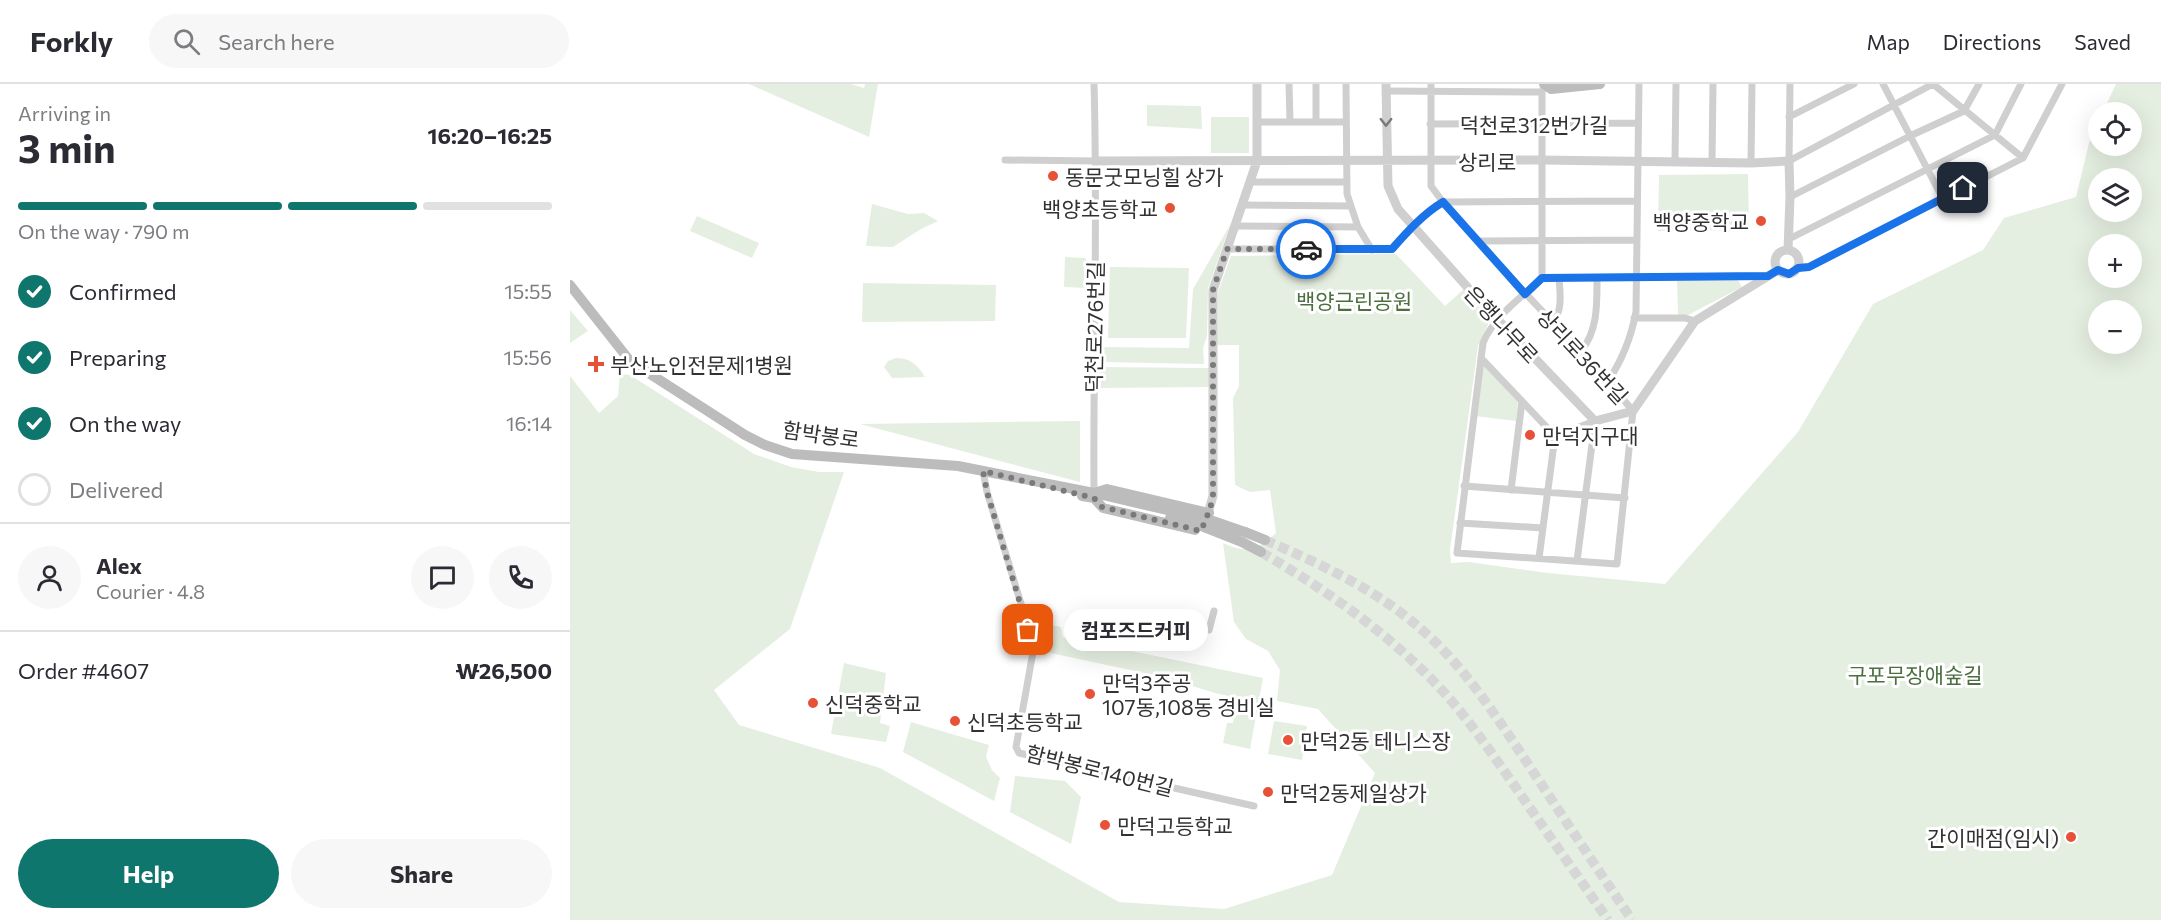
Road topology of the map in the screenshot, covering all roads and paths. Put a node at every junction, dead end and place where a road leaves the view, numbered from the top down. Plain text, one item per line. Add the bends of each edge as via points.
1 (1094, 84) edge
2 (1257, 84) edge
3 (1289, 84) edge
4 (1316, 84) edge
5 (1346, 84) edge
6 (1600, 84) edge
7 (1639, 84) edge
8 (1676, 84) edge
9 (1713, 84) edge
10 (1752, 84) edge
11 (1790, 84) edge
12 (1854, 84) edge
13 (1884, 84) edge
14 (1933, 84) edge
15 (1978, 84) edge
16 (2021, 84) edge
17 (2062, 84) edge
18 (1386, 87) edge
19 (1543, 87) edge
20 (1431, 88) edge
21 (1484, 88) edge
22 (1894, 106) junction
23 (1964, 111) junction
24 (1790, 117) junction
25 (1257, 122) junction
26 (1290, 122) junction
27 (1316, 122) junction
28 (1346, 122) junction
29 (1638, 123) junction
30 (1431, 124) junction
31 (1542, 124) junction
32 (1995, 135) junction
33 (1910, 136) junction
34 (2023, 158) junction
35 (1005, 160) dead end
36 (1096, 160) junction
37 (1542, 160) junction
38 (1257, 161) junction
39 (1346, 161) junction
40 (1387, 161) junction
41 (1430, 161) junction
42 (1638, 161) junction
43 (1789, 161) junction
44 (1675, 162) junction
45 (1712, 162) junction
46 (1751, 163) junction
47 (1927, 168) junction
48 (1250, 182) junction
49 (1347, 182) junction
50 (1790, 197) junction
51 (1943, 199) junction
52 (1541, 201) junction
53 (1637, 201) junction
54 (1443, 202) junction
55 (1242, 205) junction
56 (1350, 206) junction
57 (1235, 226) junction
58 (1358, 227) junction
59 (1412, 227) junction
60 (1541, 239) junction
61 (1789, 239) junction
62 (1636, 240) junction
63 (1479, 241) junction
64 (1227, 249) junction
65 (1372, 250) junction
66 (1788, 250) junction
67 (1798, 268) junction
68 (1778, 270) junction
69 (1768, 276) junction
70 (1542, 278) junction
71 (1559, 278) junction
72 (1597, 278) junction
73 (1636, 278) junction
74 (570, 285) edge
75 (1525, 294) junction
76 (1634, 318) junction
77 (1497, 320) junction
78 (1695, 321) junction
79 (1553, 322) junction
80 (1581, 351) junction
81 (1481, 358) junction
82 (1608, 381) junction
83 (1522, 401) junction
84 (1634, 411) junction
85 (1595, 421) junction
86 (1555, 435) junction
87 (983, 471) junction
88 (1464, 486) junction
89 (1511, 490) junction
90 (1548, 492) junction
91 (1585, 495) junction
92 (1094, 496) junction
93 (1625, 498) junction
94 (1209, 513) junction
95 (1460, 523) junction
96 (1543, 528) junction
97 (1201, 531) joint
98 (1244, 537) junction
99 (1265, 540) tunnel mouth
100 (1261, 552) tunnel mouth
101 (1539, 558) junction
102 (1577, 561) junction
103 (1214, 611) dead end
104 (1209, 630) dead end
105 (1254, 806) dead end

1 - 36 street, 덕천로276번길
2 - 25 street
3 - 26 street
4 - 27 street
5 - 28 street
6 - 19 main road
7 - 29 street
8 - 44 street
9 - 45 street
10 - 46 street
11 - 24 street
12 - 24 street
13 - 22 street
14 - 22 street
14 - 23 street
15 - 23 street
16 - 32 street
17 - 34 street
18 - 20 street, 은행나무로
18 -> 40 street, 은행나무로
19 - 21 street, 은행나무로
19 - 31 street
20 - 21 street, 은행나무로
20 - 30 street, 상리로36번길
22 - 33 street
22 - 43 street
23 - 32 street
23 - 33 street
24 - 43 street
25 - 26 street
25 - 38 street
26 - 27 street
27 - 28 street
28 - 39 street
29 - 31 street, 덕천로312번가길
29 - 42 street
30 - 31 street, 덕천로312번가길
30 - 41 street, 상리로36번길
31 - 37 street
32 - 34 street
32 - 47 street
33 - 47 street
33 - 50 street
34 - 51 street
35 - 36 street
36 - 38 street, 상리로
36 - 92 street, 덕천로276번길
37 - 41 street, 상리로
37 - 42 street, 상리로
37 - 52 street
38 - 39 street, 상리로
38 - 48 street
39 - 40 street, 상리로
39 - 49 street
40 - 41 street, 상리로
40 - 59 street, 은행나무로 via 1390,195
41 - 54 street, 상리로36번길 via 1431,186
42 - 44 street, 상리로
42 - 53 street
43 - 46 street, 상리로
43 - 50 street
44 - 45 street, 상리로
45 - 46 street, 상리로
47 - 51 street
47 - 61 street
48 - 49 street
48 - 55 street
49 - 56 street
50 - 61 street
51 - 67 street via 1809,267
52 - 53 street
52 - 54 street
52 - 60 street
53 - 62 street
54 - 59 street
54 - 63 street, 상리로36번길
55 - 56 street
55 - 57 street
56 - 58 street
57 - 58 street
57 - 64 street
58 - 65 street
59 - 65 street via 1392,249
59 - 77 street, 은행나무로
60 - 62 street
60 - 63 street
60 - 70 street
61 - 66 street
62 - 73 street
63 - 75 street, 상리로36번길
64 - 65 street
64 - 94 street via 1213,290 1214,468
66 - 67 street via 1798,256
66 - 68 street via 1778,255
67 - 68 street via 1789,274
68 - 69 street
69 - 73 street
69 - 78 street
70 - 71 street
70 - 75 street
71 - 72 street
71 - 79 street via 1560,308
72 - 73 street
72 - 80 street via 1597,309 1590,337
73 - 76 street
74 - 87 main road, 함박봉로 via 630,362 765,445 792,454
75 - 77 street
75 - 79 street, 상리로36번길
76 - 78 street
76 - 82 street via 1625,352
77 - 81 street via 1486,335
77 - 85 street, 은행나무로
78 - 84 street
79 - 80 street, 상리로36번길
80 - 82 street, 상리로36번길
81 - 83 street
81 - 88 street
82 - 84 street, 상리로36번길
83 - 86 street
83 - 89 street
84 - 85 street
84 - 93 street
85 - 86 street
85 - 91 street
86 - 90 street
87 - 92 main road, 함박봉로
87 - 105 street, 함박봉로140번길 via 1033,652 1016,747 1019,753
88 - 89 street
88 - 95 street
89 - 90 street
90 - 91 street
90 - 96 street
91 - 93 street
91 - 102 street
92 - 94 main road via 1107,489
92 - 97 main road via 1102,507
92 - 98 main road, bridge via 1200,518
93 - 102 street via 1617,564
94 - 97 street
95 - 96 street
95 - 101 street via 1457,553
96 - 101 street
98 - 99 main road
98 - 100 main road
101 - 102 street
103 - 104 street

